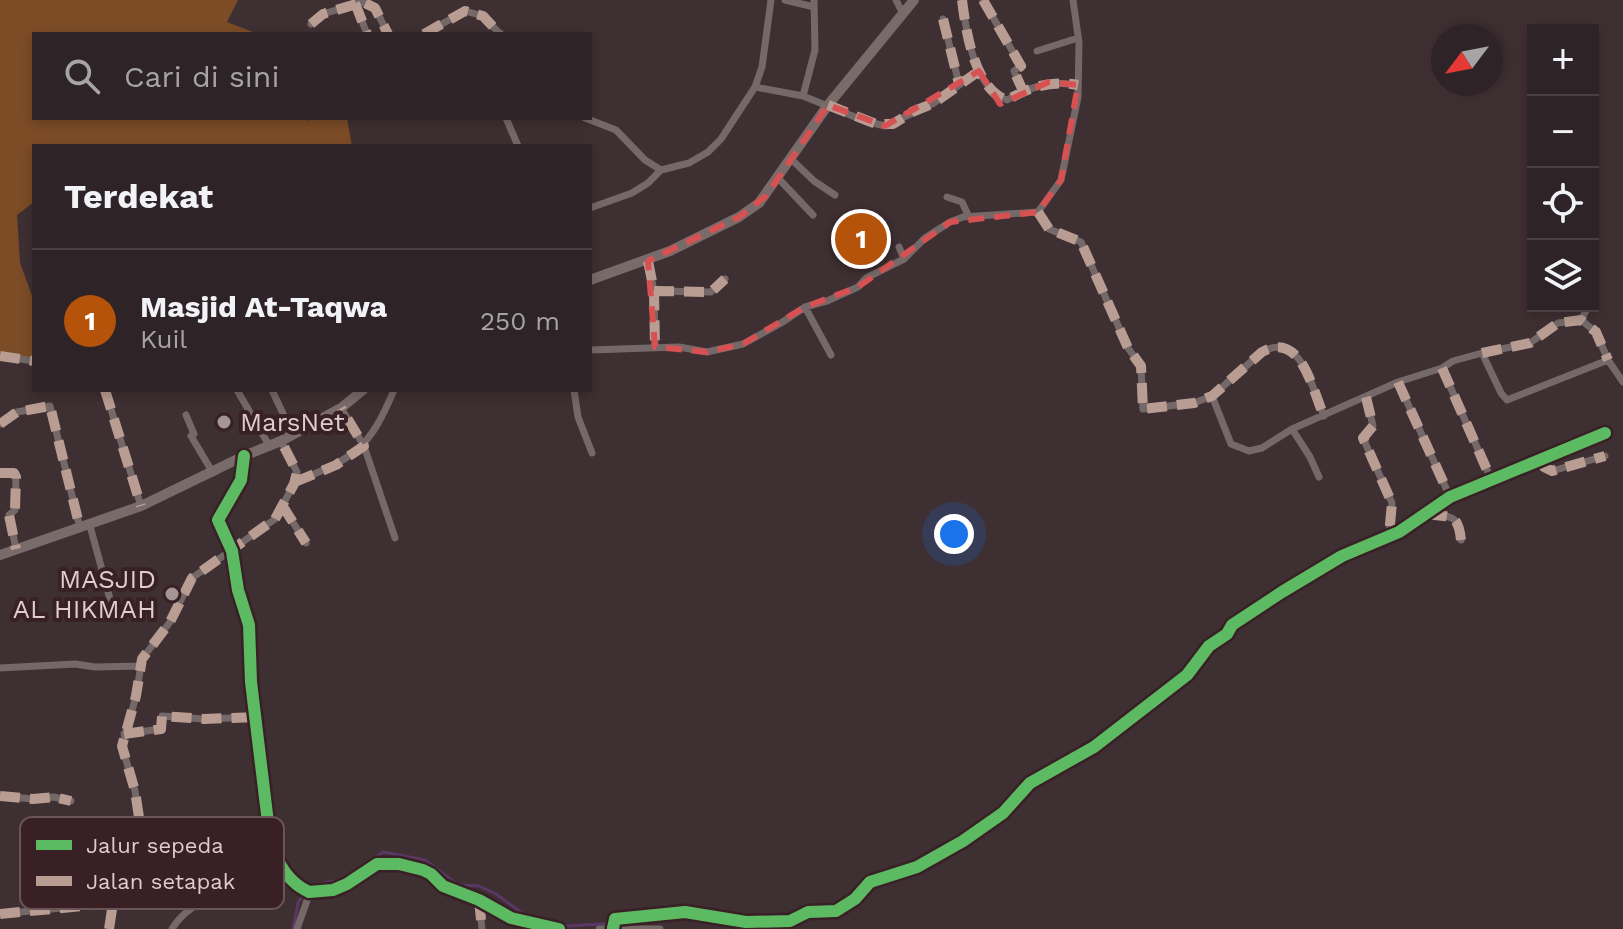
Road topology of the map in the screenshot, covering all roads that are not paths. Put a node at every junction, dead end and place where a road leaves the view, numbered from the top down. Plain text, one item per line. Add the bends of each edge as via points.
1 (771, 0) edge
2 (785, 0) edge
3 (896, 0) edge
4 (914, 0) edge
5 (962, 0) edge
6 (983, 0) edge
7 (1073, 0) edge
8 (355, 3) junction
9 (814, 3) edge
10 (903, 14) junction
11 (943, 19) dead end
12 (311, 24) dead end
13 (366, 32) edge
14 (387, 32) edge
15 (428, 32) edge
16 (498, 32) edge
17 (1078, 38) junction
18 (1037, 51) dead end
19 (979, 71) junction
20 (959, 84) junction
21 (1078, 85) junction
22 (755, 87) junction
23 (1023, 91) junction
24 (803, 96) junction
25 (828, 105) junction
26 (507, 120) edge
27 (590, 120) edge
28 (517, 144) edge
29 (790, 158) junction
30 (661, 170) junction
31 (778, 178) junction
32 (835, 195) dead end
33 (947, 197) dead end
34 (592, 207) edge
35 (1038, 212) junction
36 (813, 215) dead end
37 (969, 217) junction
38 (899, 247) dead end
39 (904, 259) junction
40 (648, 261) junction
41 (592, 279) edge
42 (725, 279) dead end
43 (654, 291) junction
44 (805, 307) junction
45 (1585, 312) edge
46 (1581, 320) junction
47 (655, 347) junction
48 (592, 350) edge
49 (1482, 353) junction
50 (831, 355) dead end
51 (0, 356) edge
52 (1608, 360) junction
53 (32, 361) edge
54 (1442, 368) junction
55 (1398, 382) junction
56 (1623, 382) edge
57 (106, 392) edge
58 (238, 392) edge
59 (273, 392) edge
60 (361, 392) edge
61 (393, 392) edge
62 (574, 392) edge
63 (1212, 396) junction
64 (1366, 397) junction
65 (341, 408) junction
66 (186, 415) dead end
67 (1324, 416) junction
68 (0, 424) edge
69 (1292, 429) junction
70 (1605, 433) dead end
71 (293, 435) junction
72 (281, 441) junction
73 (364, 446) junction
74 (270, 447) junction
75 (592, 453) dead end
76 (244, 456) junction
77 (1605, 456) dead end
78 (1541, 461) junction
79 (0, 473) edge
80 (213, 473) junction
81 (1319, 477) dead end
82 (1491, 479) junction
83 (295, 482) junction
84 (1450, 497) junction
85 (282, 505) junction
86 (141, 506) junction
87 (1427, 514) junction
88 (85, 527) junction
89 (1389, 535) junction
90 (395, 538) dead end
91 (1461, 540) dead end
92 (306, 543) dead end
93 (16, 549) junction
94 (232, 551) junction
95 (0, 555) edge
96 (110, 599) dead end
97 (141, 666) junction
98 (0, 668) edge
99 (255, 717) junction
100 (124, 734) junction
101 (0, 796) edge
102 (71, 801) dead end
103 (139, 817) edge
104 (267, 817) edge
105 (284, 872) edge
106 (307, 891) junction
107 (479, 900) junction
108 (51, 909) edge
109 (112, 909) edge
110 (190, 909) edge
111 (0, 914) edge
112 (615, 926) edge
113 (109, 929) edge
114 (172, 929) edge
115 (297, 929) edge
116 (482, 929) edge
117 (559, 929) edge
118 (599, 929) edge
119 (660, 929) edge

1 - 22 street via 765,59
2 - 9 street
3 - 10 street
4 - 10 street
5 - 19 street
6 - 23 street via 1021,66 1014,71
7 - 17 street
8 - 12 street
8 - 13 street
8 - 14 street via 375,8
9 - 24 street via 815,50
10 - 25 street
11 - 20 street
15 - 16 street via 465,11 483,16
17 - 18 street
17 - 21 street
19 - 20 street
19 - 23 street via 995,96 1007,100
20 - 25 street via 934,103 885,126
21 - 23 street via 1049,82
21 - 35 street via 1061,180
22 - 24 street
22 - 30 street via 708,152
24 - 25 street
25 - 29 street
26 - 28 street
27 - 30 street via 616,130
29 - 31 street
29 - 32 street
30 - 34 street via 632,193
31 - 36 street
31 - 40 street via 766,196 739,217
33 - 37 street via 962,202
35 - 37 street
35 - 63 street via 1049,229 1081,242 1141,366 1143,409
37 - 39 street via 936,230
38 - 39 street
39 - 44 street via 840,296
40 - 41 street
40 - 43 street
42 - 43 street via 711,292
43 - 47 street
44 - 47 street via 743,344 707,352
44 - 50 street
45 - 46 street
46 - 49 street via 1558,323 1530,343
46 - 52 street via 1596,332
47 - 48 street
49 - 52 street via 1504,398 1512,401
49 - 54 street
51 - 53 street
52 - 56 street
54 - 55 street
54 - 82 street
55 - 64 street
55 - 84 street
57 - 86 street
58 - 74 street
59 - 71 street
60 - 65 street
61 - 73 street
62 - 75 street
63 - 67 street via 1257,355 1285,347 1298,355
63 - 69 street via 1231,444 1238,448 1262,448
64 - 67 street
64 - 89 street via 1373,426 1363,438 1392,503
65 - 71 street
65 - 73 street
66 - 80 street via 191,436
67 - 69 street
68 - 88 street via 17,412 50,406
69 - 81 street
70 - 78 street
71 - 72 street
72 - 74 street
72 - 83 street via 295,465
73 - 83 street
73 - 90 street
74 - 76 street
76 - 80 street
76 - 94 street via 241,480 218,520
77 - 78 street via 1552,471
78 - 82 street
79 - 93 street via 16,477 15,510 9,515
80 - 86 street
82 - 84 street
83 - 85 street
84 - 87 street
85 - 92 street
85 - 94 street via 275,519
86 - 88 street
87 - 89 street
87 - 91 street via 1454,518
88 - 93 street
88 - 96 street
89 - 112 street via 1342,556 1248,614 1209,646 1187,675 1094,747 1040,775 1003,813 917,867 870,882 836,911 808,912 790,921 746,922 685,912
93 - 95 street
94 - 97 street via 192,578
94 - 99 street via 249,625
97 - 98 street
97 - 100 street
99 - 100 street via 162,716 161,729
99 - 104 street
100 - 103 street via 122,746
101 - 102 street
105 - 106 street
106 - 107 street via 333,890 371,866 391,863 423,870 443,886
106 - 115 street
107 - 116 street
107 - 117 street via 511,918
108 - 111 street
109 - 113 street
110 - 114 street
112 - 118 street
112 - 119 street

